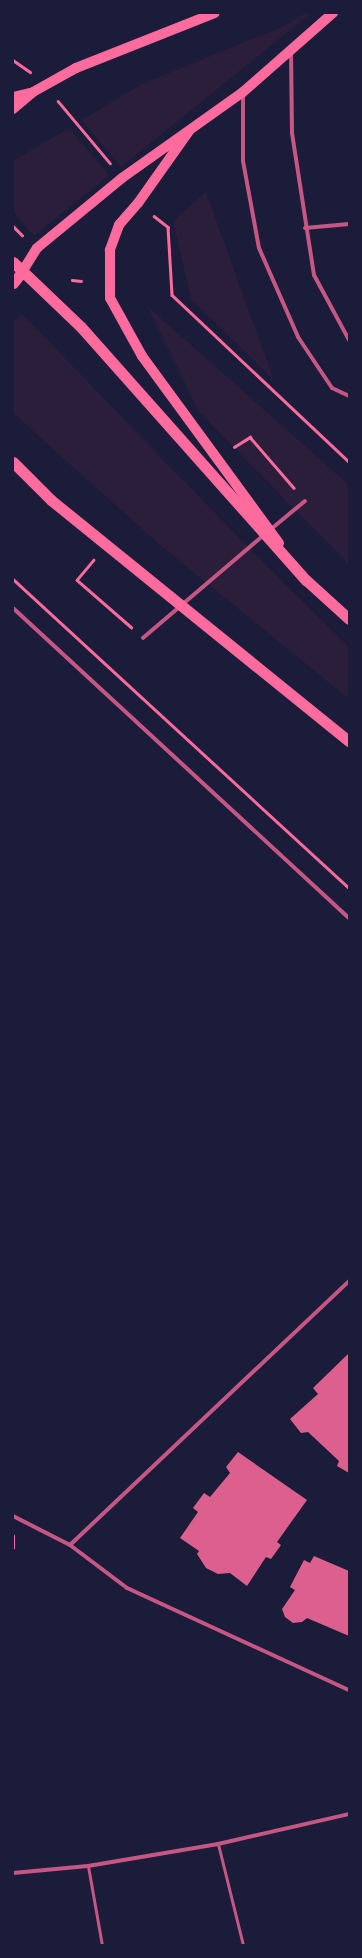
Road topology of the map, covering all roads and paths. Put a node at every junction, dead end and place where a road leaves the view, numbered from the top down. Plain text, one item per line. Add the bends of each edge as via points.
1 (215, 13) edge
2 (333, 13) edge
3 (291, 49) junction
4 (13, 60) edge
5 (23, 66) dead end
6 (33, 92) junction
7 (243, 92) junction
8 (13, 97) edge
9 (13, 109) edge
10 (77, 123) dead end
11 (189, 131) junction
12 (114, 168) dead end
13 (349, 224) edge
14 (13, 226) edge
15 (168, 228) dead end
16 (305, 228) junction
17 (25, 239) dead end
18 (13, 262) edge
19 (22, 272) junction
20 (72, 280) dead end
21 (82, 281) dead end
22 (13, 283) edge
23 (349, 340) edge
24 (349, 396) edge
25 (250, 437) dead end
26 (13, 462) edge
27 (349, 462) edge
28 (305, 501) joint
29 (13, 580) edge
30 (78, 580) dead end
31 (306, 580) junction
32 (13, 608) edge
33 (349, 619) edge
34 (143, 638) joint
35 (349, 741) edge
36 (349, 888) edge
37 (349, 918) edge
38 (349, 1281) edge
39 (13, 1516) edge
40 (70, 1545) junction
41 (349, 1690) edge
42 (349, 1814) edge
43 (218, 1844) junction
44 (88, 1866) junction
45 (13, 1873) edge
46 (102, 1945) edge
47 (243, 1945) edge

1 - 6 main road via 76,68
2 - 3 main road
3 - 7 main road
3 - 16 street via 292,133
4 - 5 path
6 - 8 main road
6 - 9 main road
7 - 11 main road
7 - 24 street via 243,161 259,248 298,337 332,388
10 - 12 path
11 - 19 main road via 122,178 37,248
11 - 31 main road via 138,203 119,225 110,250 110,298 142,356
13 - 16 street
14 - 17 path
15 - 27 path via 172,295
16 - 23 street via 314,275
18 - 19 highway
19 - 22 highway
19 - 31 highway via 82,327
20 - 21 path
25 - 28 path
26 - 35 highway via 51,500
28 - 34 street
29 - 36 path
30 - 34 path
31 - 33 highway
32 - 37 street
38 - 40 street
39 - 40 street
40 - 41 street via 127,1588
42 - 43 street
43 - 44 street
43 - 47 lane
44 - 45 street
44 - 46 lane

